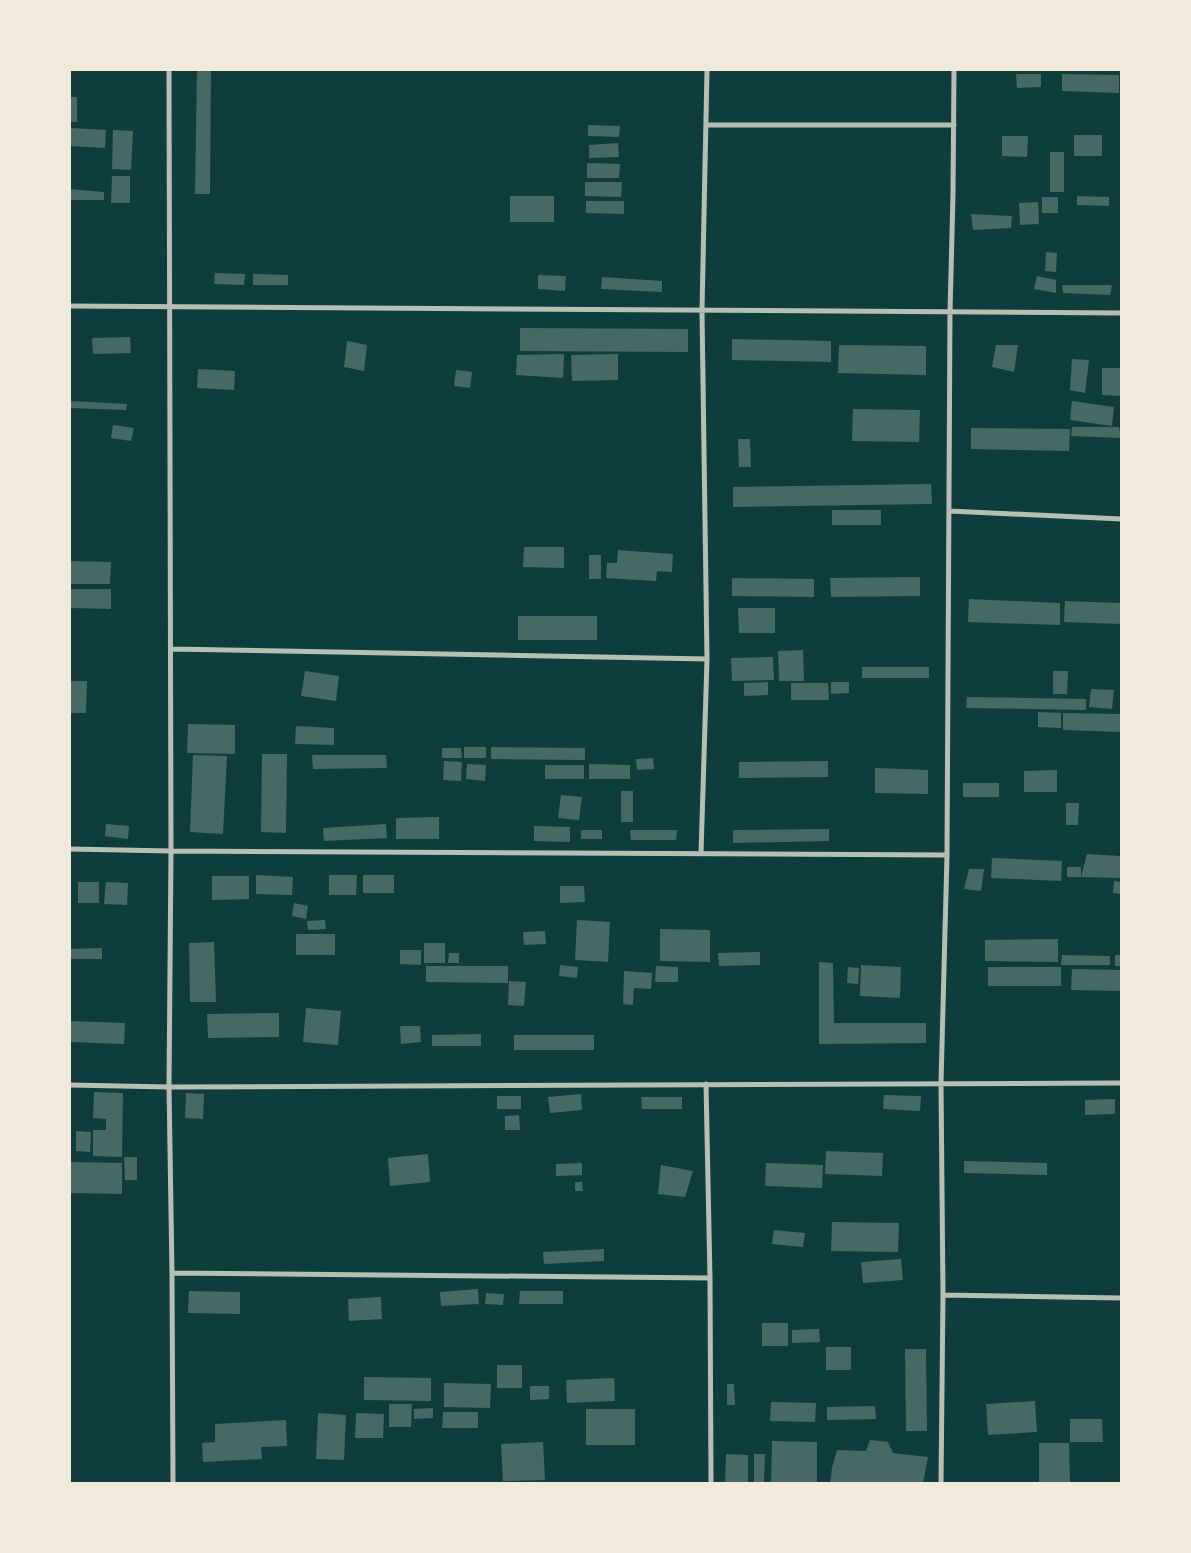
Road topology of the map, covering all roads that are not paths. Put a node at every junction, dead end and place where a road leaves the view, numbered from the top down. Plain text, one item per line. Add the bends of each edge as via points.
1 (170, 70) edge
2 (707, 70) edge
3 (954, 70) edge
4 (706, 125) junction
5 (954, 125) junction
6 (70, 306) edge
7 (170, 306) junction
8 (702, 311) junction
9 (950, 312) junction
10 (1121, 314) edge
11 (949, 511) junction
12 (1121, 519) edge
13 (171, 649) junction
14 (707, 659) junction
15 (70, 849) edge
16 (171, 851) junction
17 (701, 854) junction
18 (947, 855) junction
19 (1121, 1083) edge
20 (706, 1084) junction
21 (940, 1084) junction
22 (70, 1085) edge
23 (169, 1087) junction
24 (172, 1273) junction
25 (710, 1278) junction
26 (943, 1294) junction
27 (1121, 1298) edge
28 (172, 1483) edge
29 (711, 1483) edge
30 (941, 1483) edge

1 - 7 street
2 - 4 street
3 - 5 street
4 - 5 street
4 - 8 street
5 - 9 street
6 - 7 street
7 - 8 street
7 - 13 street
8 - 9 street
8 - 14 street
9 - 10 street
9 - 11 street
11 - 12 street
11 - 18 street
13 - 14 street
13 - 16 street
14 - 17 street
15 - 16 street
16 - 17 street
16 - 23 street
17 - 18 street
18 - 21 street
19 - 21 street
20 - 21 street
20 - 23 street
20 - 25 street
21 - 26 street
22 - 23 street
23 - 24 street
24 - 25 street
24 - 28 street
25 - 29 street
26 - 27 street
26 - 30 street

